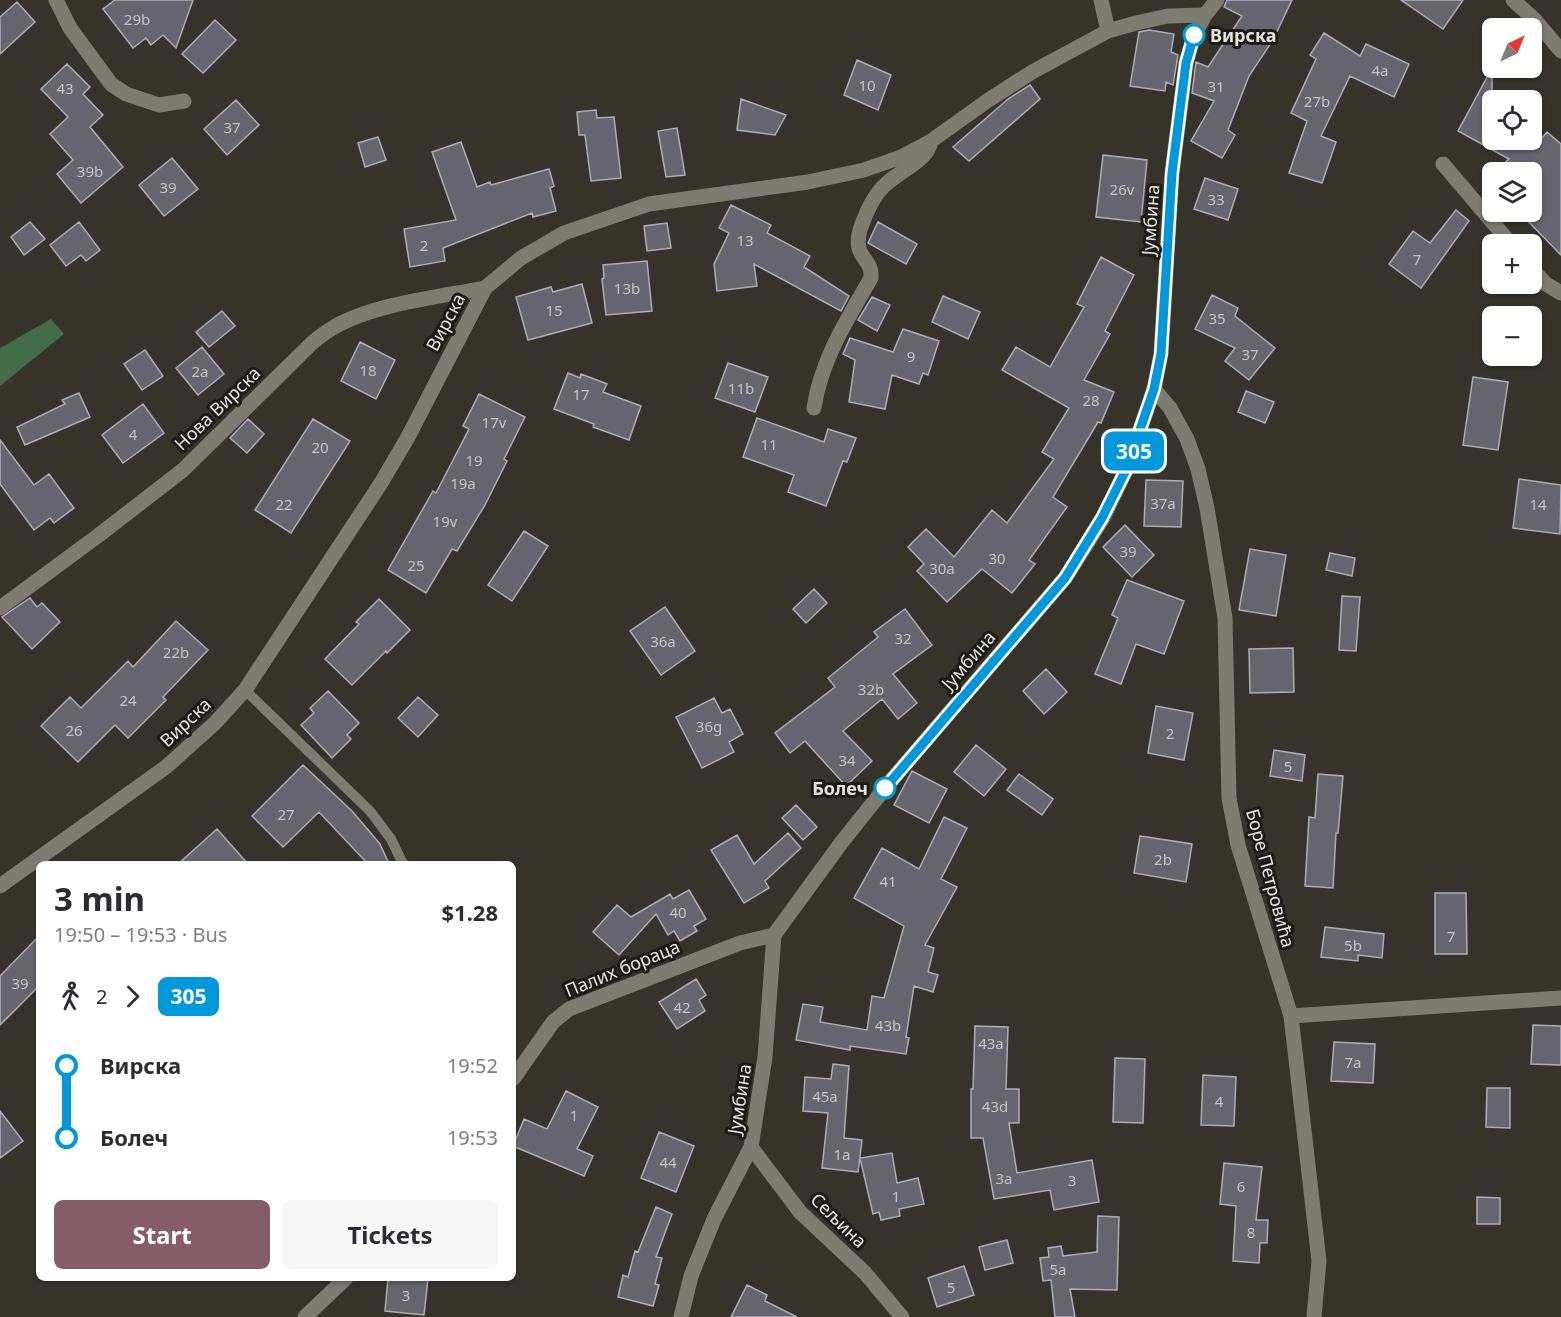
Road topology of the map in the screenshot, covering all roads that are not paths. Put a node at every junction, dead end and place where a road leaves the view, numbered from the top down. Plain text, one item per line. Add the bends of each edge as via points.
1 (56, 0) edge
2 (1101, 0) edge
3 (1217, 0) edge
4 (1513, 0) edge
5 (1205, 15) junction
6 (1108, 31) junction
7 (1561, 51) edge
8 (184, 101) dead end
9 (932, 141) junction
10 (1443, 164) dead end
11 (1502, 234) edge
12 (1542, 280) edge
13 (485, 288) junction
14 (1561, 293) edge
15 (1154, 389) junction
16 (814, 408) dead end
17 (0, 608) edge
18 (244, 690) junction
19 (402, 861) edge
20 (0, 886) edge
21 (774, 935) junction
22 (1561, 998) edge
23 (1291, 1017) junction
24 (516, 1075) edge
25 (751, 1148) junction
26 (343, 1281) edge
27 (305, 1317) edge
28 (681, 1317) edge
29 (902, 1317) edge
30 (1314, 1317) edge

1 - 8 street via 70,28 111,84 126,94 159,105
2 - 6 street
3 - 5 street, Јумбина
4 - 7 street
5 - 6 street, Вирска via 1168,16
5 - 15 street, Јумбина via 1186,63 1172,173 1161,354
6 - 9 street, Вирска via 1032,72
9 - 13 street, Вирска via 864,170 808,182 649,204 605,218 564,233 521,258
9 - 16 street via 924,156 883,186 868,209 857,243 871,278 832,347
10 - 11 street
12 - 14 street
13 - 17 street, Нова Вирска via 396,305 331,329 183,470
13 - 18 street, Вирска via 381,483
15 - 21 street, Јумбина via 1126,470 1065,578 889,783
15 - 23 street, Боре Петровића via 1187,439 1207,508 1225,618 1229,798 1238,845
18 - 19 lane via 370,811 392,839
18 - 20 street, Вирска via 215,723 166,767
21 - 24 street, Палих бораца via 740,943 569,1009 553,1022
21 - 25 street, Јумбина via 765,1057
22 - 23 street
23 - 30 street, Боре Петровића via 1319,1261
25 - 28 street, Јумбина via 714,1219 691,1276
25 - 29 street, Сељина via 800,1212 865,1273
26 - 27 street

